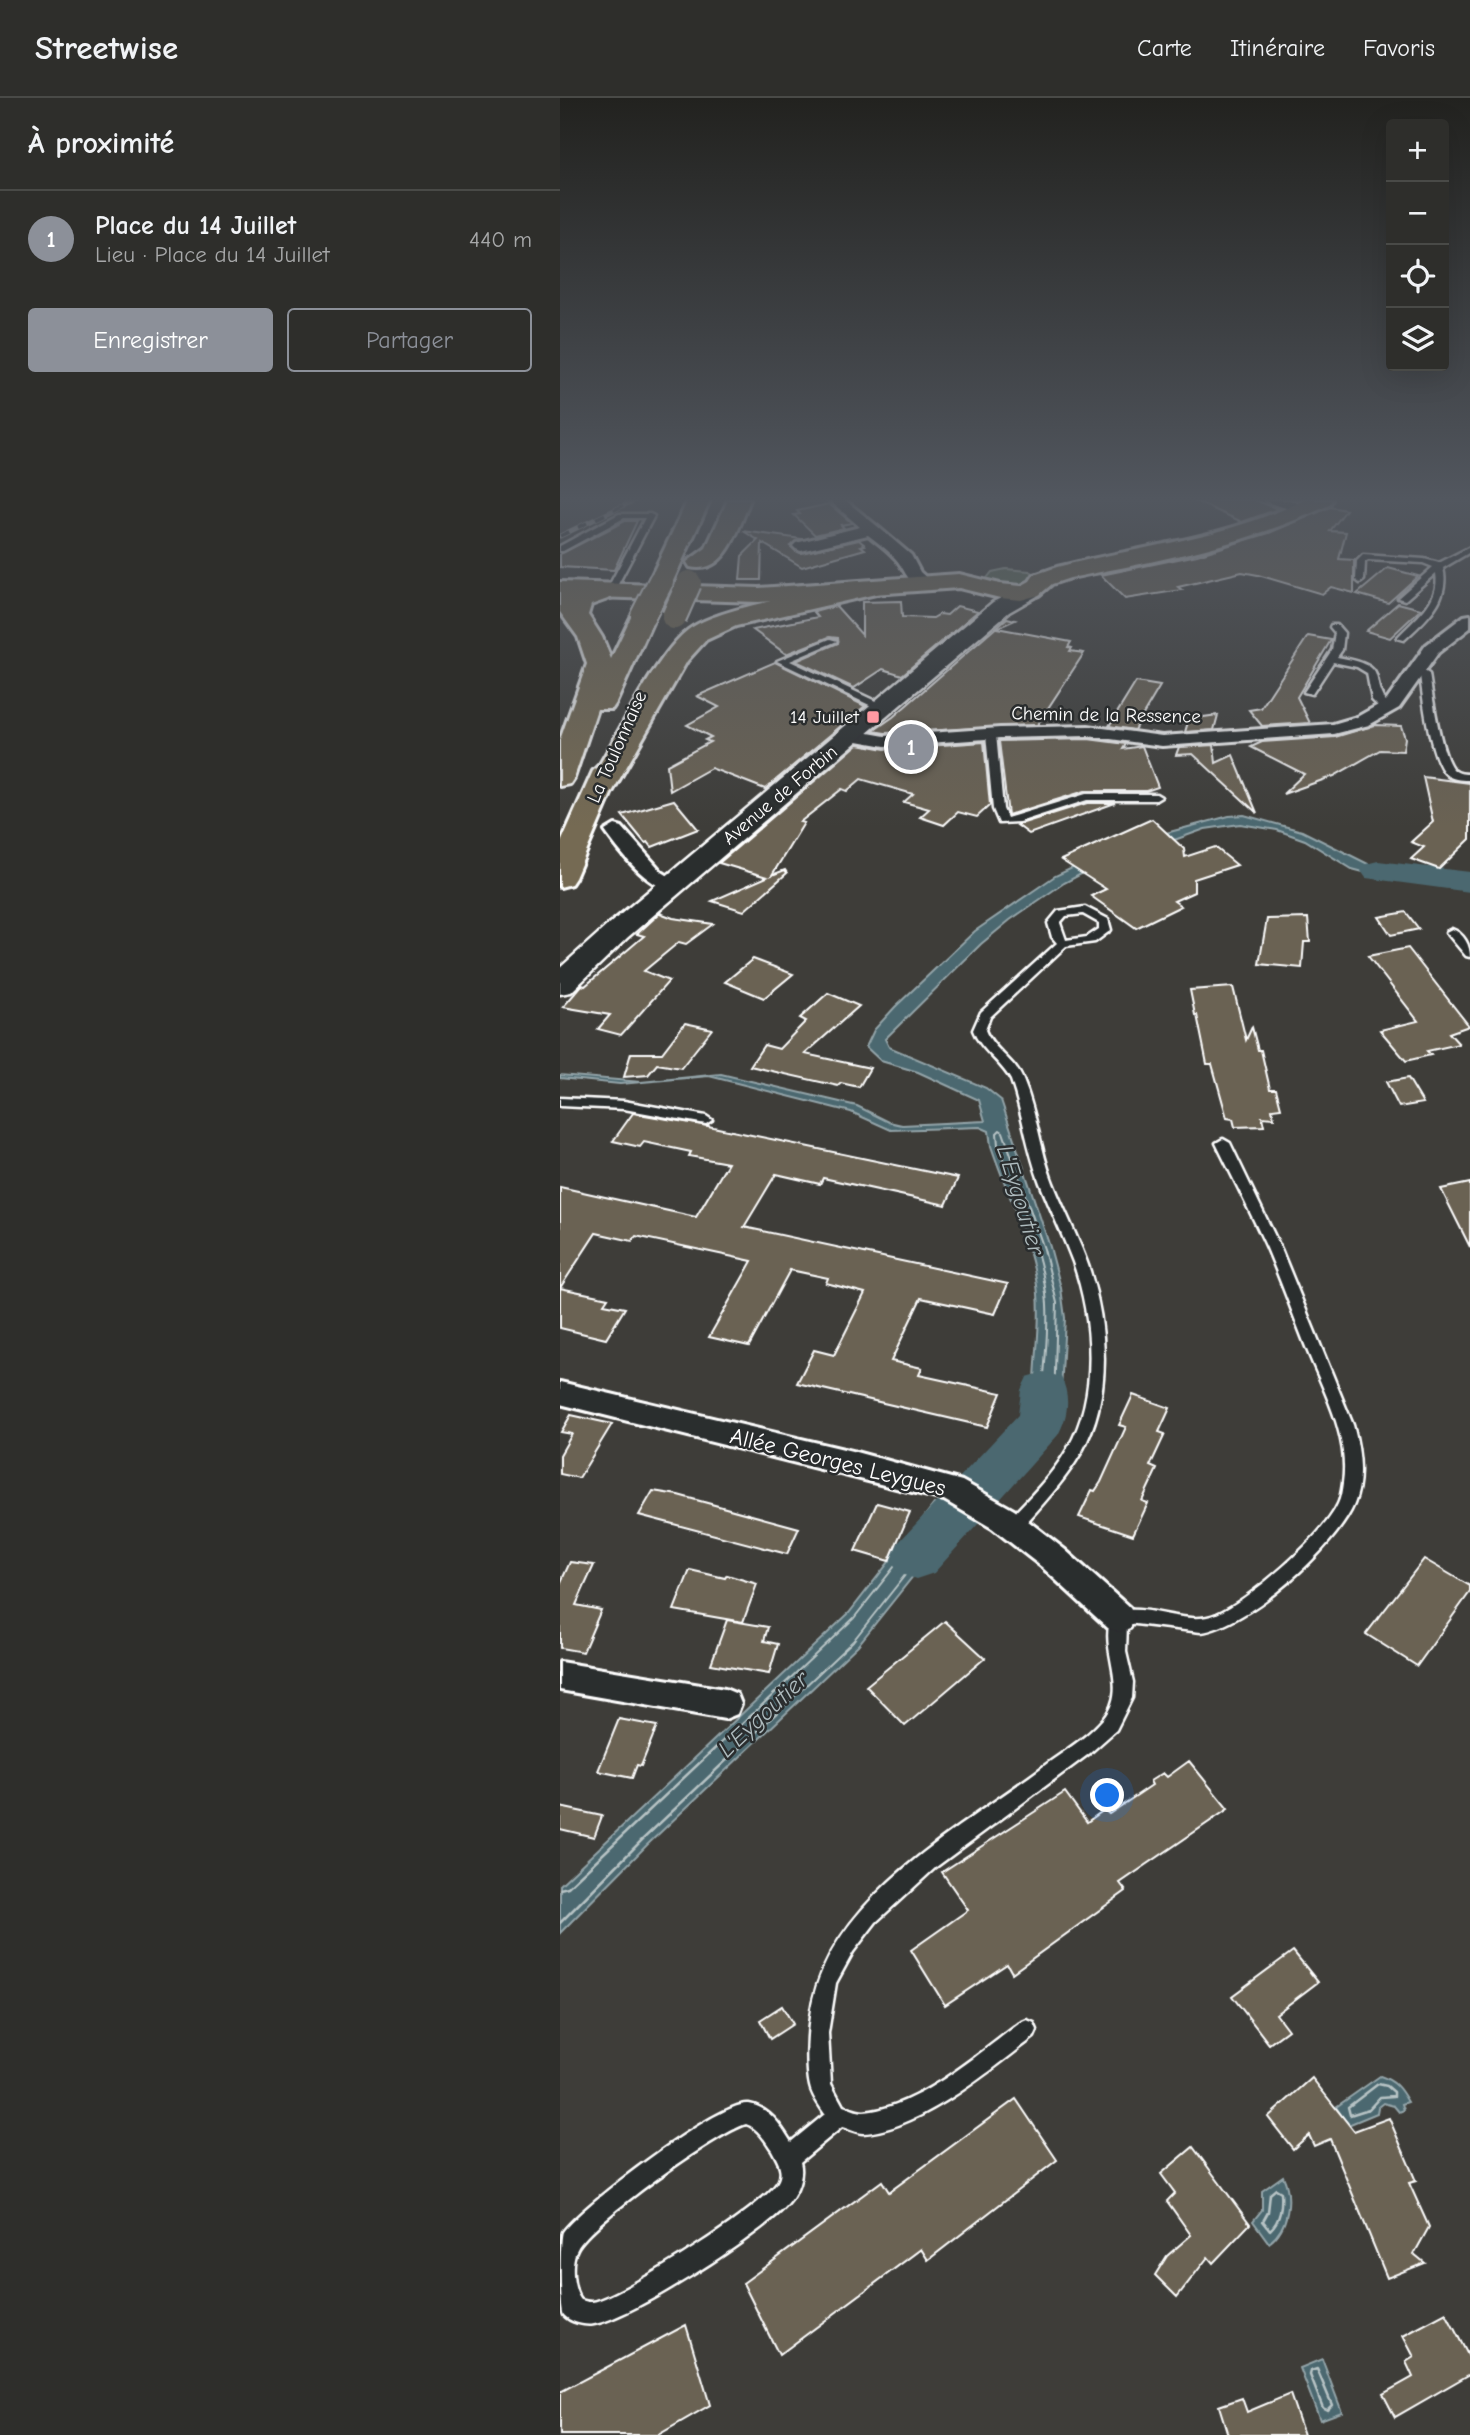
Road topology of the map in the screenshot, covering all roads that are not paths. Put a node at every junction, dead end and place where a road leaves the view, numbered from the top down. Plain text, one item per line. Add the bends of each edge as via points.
1 (569, 609) edge
2 (638, 609) edge
3 (678, 609) edge
4 (779, 609) edge
5 (983, 609) edge
6 (1432, 609) edge
7 (1470, 620) edge
8 (1334, 627) dead end
9 (1401, 638) dead end
10 (833, 640) dead end
11 (1332, 659) junction
12 (1418, 670) junction
13 (1309, 692) dead end
14 (883, 708) junction
15 (1386, 709) junction
16 (852, 734) junction
17 (991, 734) junction
18 (1470, 777) edge
19 (560, 778) edge
20 (597, 794) junction
21 (560, 796) edge
22 (1156, 797) dead end
23 (615, 831) dead end
24 (560, 878) edge
25 (673, 885) junction
26 (1452, 932) dead end
27 (1063, 943) dead end
28 (1470, 954) edge
29 (560, 985) edge
30 (560, 1102) edge
31 (706, 1120) dead end
32 (1223, 1143) dead end
33 (560, 1393) edge
34 (1012, 1527) junction
35 (1119, 1618) junction
36 (560, 1676) edge
37 (725, 1704) dead end
38 (1027, 2030) dead end
39 (838, 2117) junction
40 (788, 2158) junction

1 - 19 main road via 597,651 600,664
2 - 21 main road, La Toulonnaise
3 - 20 main road, La Toulonnaise, bridge
4 - 20 main road via 728,620 696,635 676,657
5 - 14 street, Avenue de Forbin
6 - 9 lane
7 - 12 street, Chemin de la Ressence via 1432,649
8 - 11 lane via 1340,636
10 - 14 lane via 782,662
11 - 13 lane
11 - 15 lane via 1372,671 1377,700
12 - 15 street, Chemin de la Ressence
12 - 18 lane via 1424,674 1446,767 1454,775
14 - 16 street, Avenue de Forbin
15 - 17 street, Chemin de la Ressence via 1345,727 1275,735 1162,741 1093,732
16 - 17 street via 885,741
16 - 25 street, Avenue de Forbin
17 - 22 lane via 1003,821 1086,797
20 - 24 main road, La Toulonnaise
23 - 25 street via 650,871
25 - 29 street, Avenue de Forbin
26 - 28 lane
27 - 34 lane via 985,1015 979,1030 1017,1078 1035,1152 1083,1272 1094,1317 1095,1379 1083,1432 1058,1474
30 - 31 lane via 624,1105
32 - 35 lane via 1274,1249 1345,1425 1352,1452 1346,1504 1316,1542 1237,1614 1203,1625 1131,1613
33 - 34 street, Allée Georges Leygues via 937,1485
34 - 35 street, Allée Georges Leygues
35 - 39 lane via 1116,1645 1126,1686 1122,1705 1110,1723 910,1877 859,1929 838,1959 823,1994 816,2065 823,2100
36 - 37 street
38 - 39 lane via 914,2108 877,2121
39 - 40 lane
40 - 40 lane via 763,2121 747,2114 728,2118 578,2230 563,2264 570,2305 583,2313 604,2310 706,2252 779,2197 791,2176

